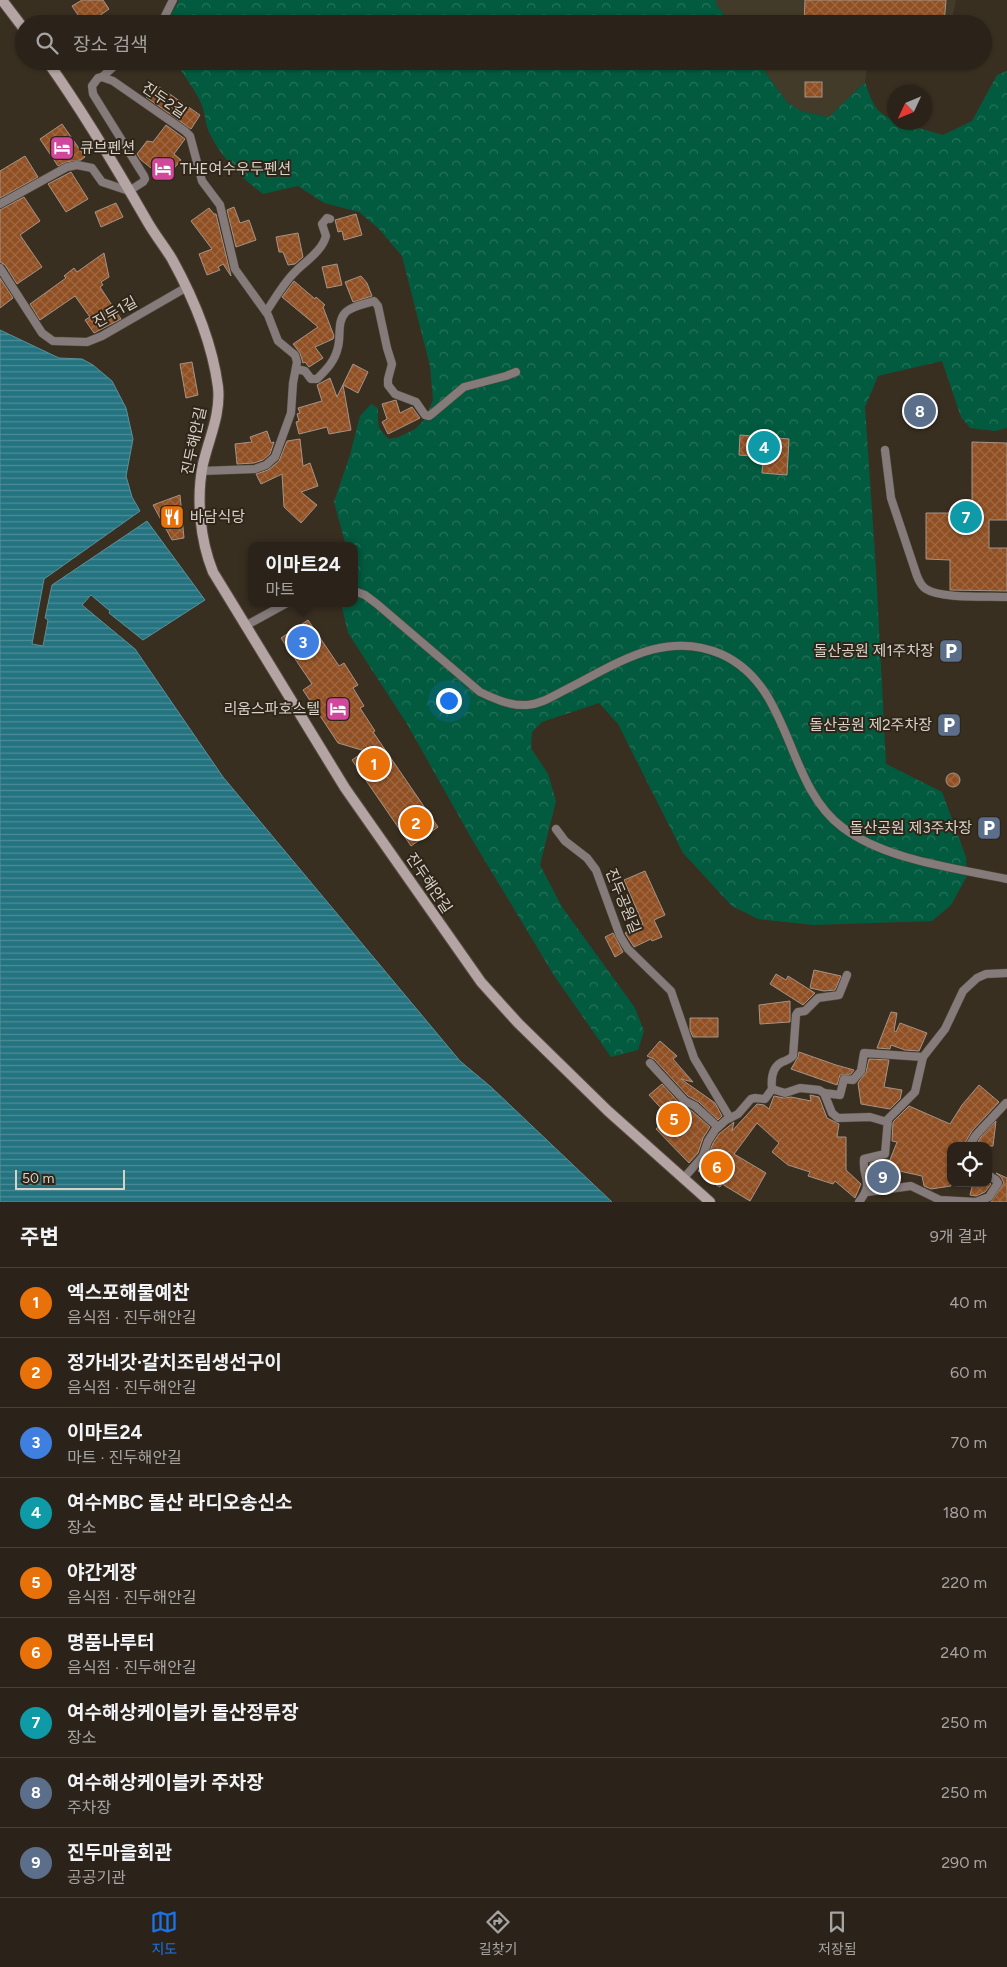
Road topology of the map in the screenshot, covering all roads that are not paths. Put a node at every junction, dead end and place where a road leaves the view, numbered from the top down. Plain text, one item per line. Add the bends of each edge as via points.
1 (2, 0) edge
2 (173, 0) edge
3 (166, 15) edge
4 (15, 17) edge
5 (53, 70) edge
6 (110, 70) edge
7 (102, 77) junction
8 (129, 191) junction
9 (0, 204) edge
10 (330, 219) dead end
11 (0, 268) edge
12 (186, 287) junction
13 (266, 312) junction
14 (296, 369) junction
15 (516, 372) dead end
16 (885, 450) dead end
17 (202, 471) junction
18 (358, 593) edge
19 (1007, 597) edge
20 (280, 607) edge
21 (245, 626) junction
22 (556, 829) dead end
23 (1007, 879) edge
24 (1007, 974) edge
25 (847, 975) dead end
26 (923, 1057) junction
27 (650, 1062) dead end
28 (772, 1089) junction
29 (824, 1094) junction
30 (1006, 1103) edge
31 (730, 1118) junction
32 (887, 1122) junction
33 (718, 1127) junction
34 (972, 1142) edge
35 (992, 1178) edge
36 (683, 1179) junction
37 (867, 1192) junction
38 (710, 1202) edge
39 (859, 1202) edge

1 - 4 street
2 - 3 lane
5 - 8 street, 진두해안길
6 - 7 lane
7 - 8 lane via 94,82 93,94 145,179
7 - 13 lane, 진두2길 via 113,81 190,136 202,181 220,204 235,269
8 - 9 lane via 102,182 92,168 72,165
8 - 12 street, 진두해안길
10 - 13 lane via 322,224 326,236 322,244 296,270
11 - 12 lane, 진두1길 via 42,333 53,341 87,342
12 - 17 street, 진두해안길 via 204,329 218,388 216,419
13 - 14 lane, 진두2길 via 278,341 295,355
14 - 15 lane via 305,371 311,379 317,379 332,364 344,314 374,301 392,364 388,384 394,394 416,402 425,415 429,416 464,387
14 - 17 lane, 진두2길 via 291,413 275,457 256,469
16 - 19 lane via 891,498 922,586 946,595
17 - 21 street, 진두해안길 via 200,511 208,560
18 - 23 lane via 377,604 480,692 516,704 535,704 648,650 684,647 721,654 740,666 759,685 780,720 811,791 842,828 916,861
20 - 21 lane
21 - 36 street, 진두해안길 via 345,788 480,982 608,1111
22 - 31 lane, 진두공원길 via 596,870 620,936 628,949 671,991 694,1058
24 - 26 lane via 986,974 970,984 958,998 945,1029
25 - 28 lane via 839,995 818,998 806,1011 796,1015 793,1056 775,1067
26 - 29 lane via 864,1053 861,1071 856,1078 844,1078 840,1095
26 - 32 lane via 915,1092
27 - 33 lane via 685,1101
28 - 29 lane via 785,1093 815,1088
28 - 31 lane via 765,1099 751,1099 741,1112
29 - 32 lane via 832,1113 838,1118 870,1117
30 - 34 lane
31 - 33 lane
32 - 37 lane via 885,1154 865,1158 863,1162
33 - 36 lane via 711,1134 703,1156
35 - 37 lane via 998,1183 996,1188 989,1197 976,1202 940,1200 911,1186
36 - 38 street, 진두해안길
37 - 39 lane

